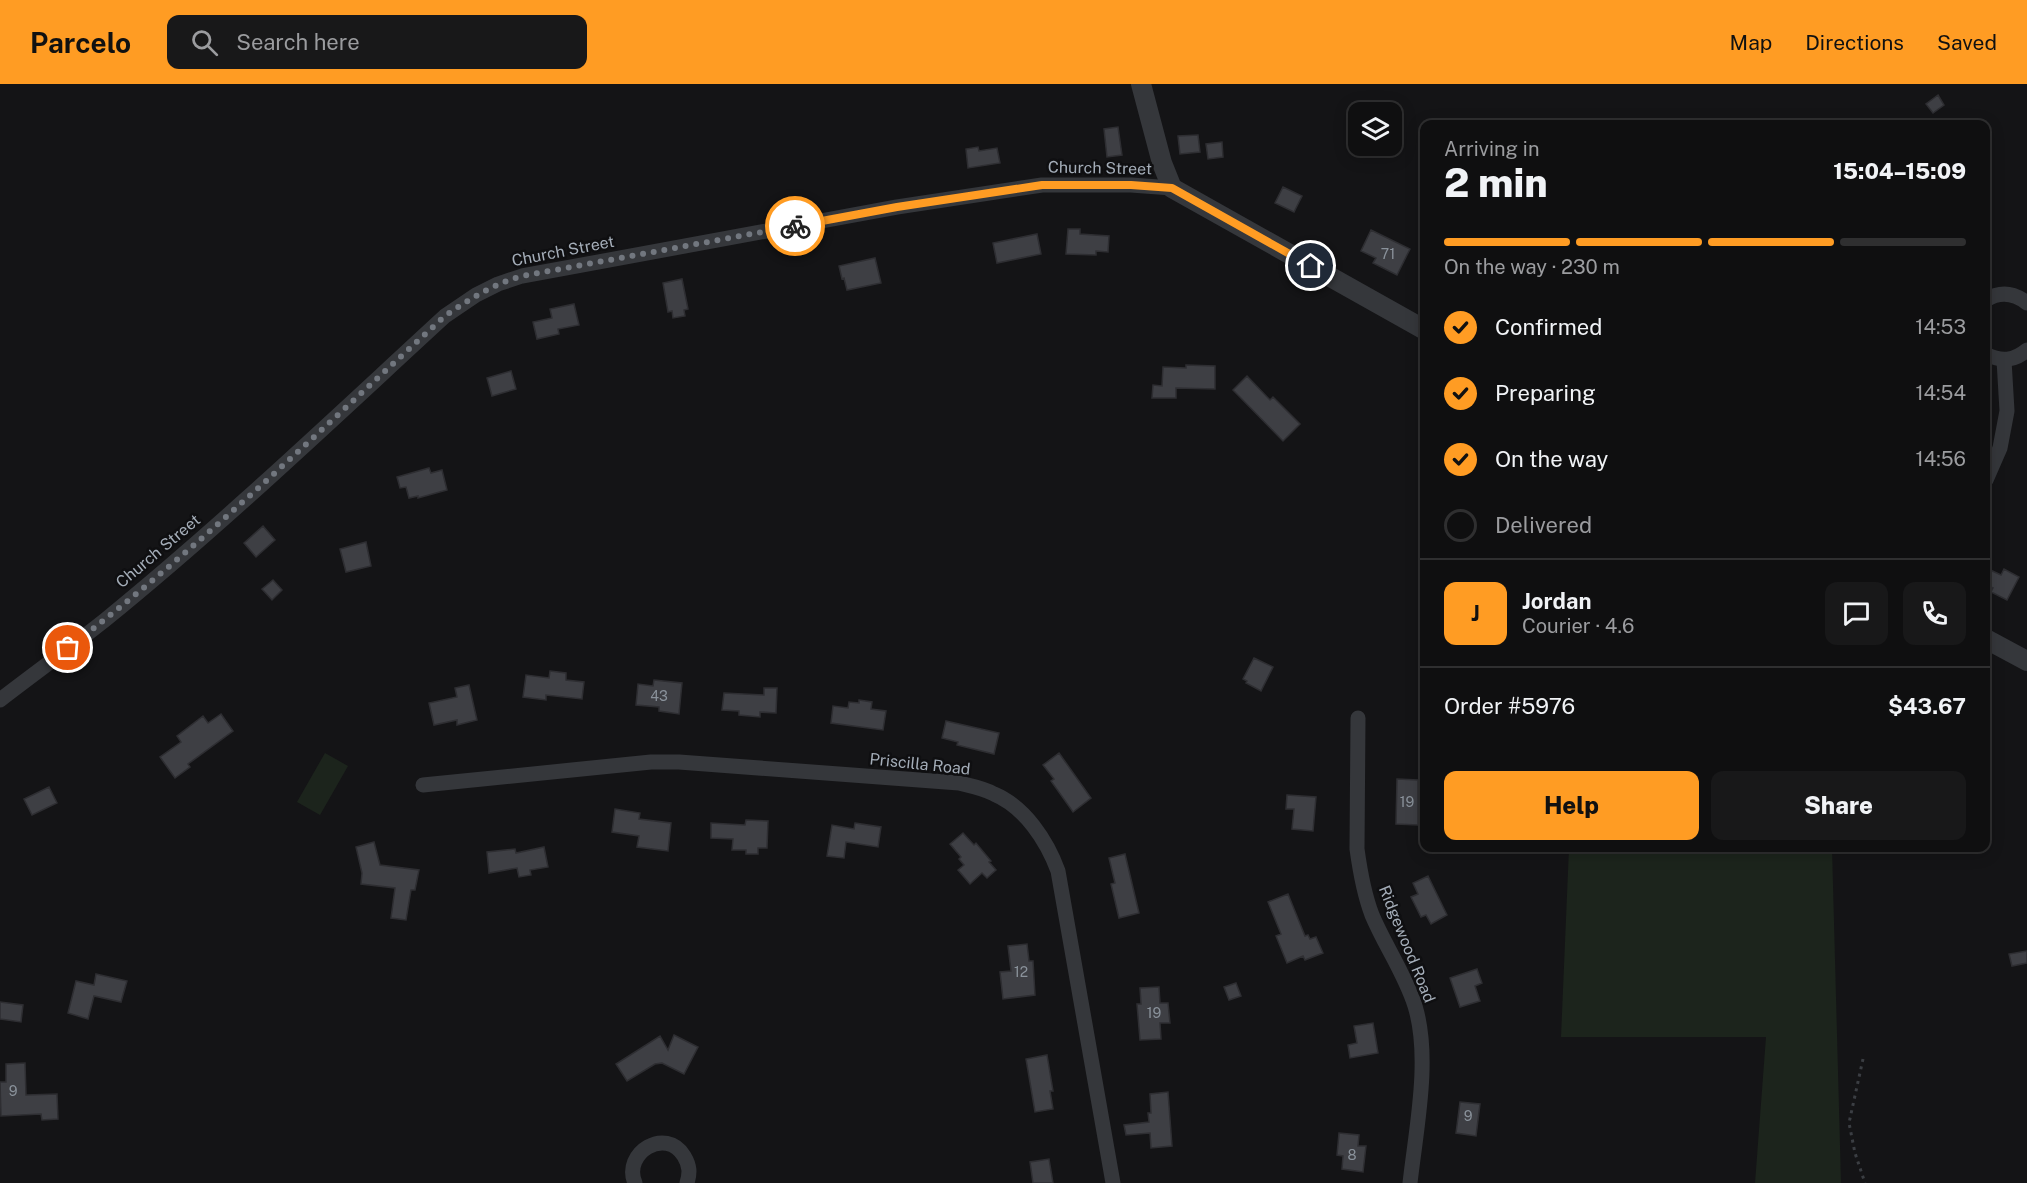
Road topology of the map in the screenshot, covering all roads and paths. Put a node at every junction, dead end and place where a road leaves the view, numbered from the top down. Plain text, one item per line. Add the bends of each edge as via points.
1 (1141, 84) edge
2 (1172, 188) junction
3 (1990, 298) edge
4 (2027, 303) edge
5 (1420, 327) edge
6 (2027, 350) edge
7 (1990, 356) edge
8 (2004, 360) junction
9 (1990, 471) edge
10 (1990, 641) edge
11 (2027, 661) edge
12 (0, 700) edge
13 (1358, 718) dead end
14 (423, 785) dead end
15 (1863, 1059) dead end
16 (635, 1183) edge
17 (687, 1183) edge
18 (1113, 1183) edge
19 (1410, 1183) edge
20 (1865, 1183) edge

1 - 2 street
2 - 5 street
2 - 12 street, Church Street via 1042,185 897,207 550,270 498,284 445,316 237,507 102,622
3 - 4 street via 2008,294
6 - 8 street
7 - 8 street
8 - 9 street via 2007,411 2000,448
10 - 11 street
13 - 19 street, Ridgewood Road via 1360,869 1373,916 1415,1006 1420,1034 1421,1078
14 - 18 street, Priscilla Road via 651,762 686,762 959,783 996,794 1018,810 1036,831 1058,871
15 - 20 path via 1849,1123
16 - 17 street via 637,1157 658,1143 669,1143 682,1153 690,1168

